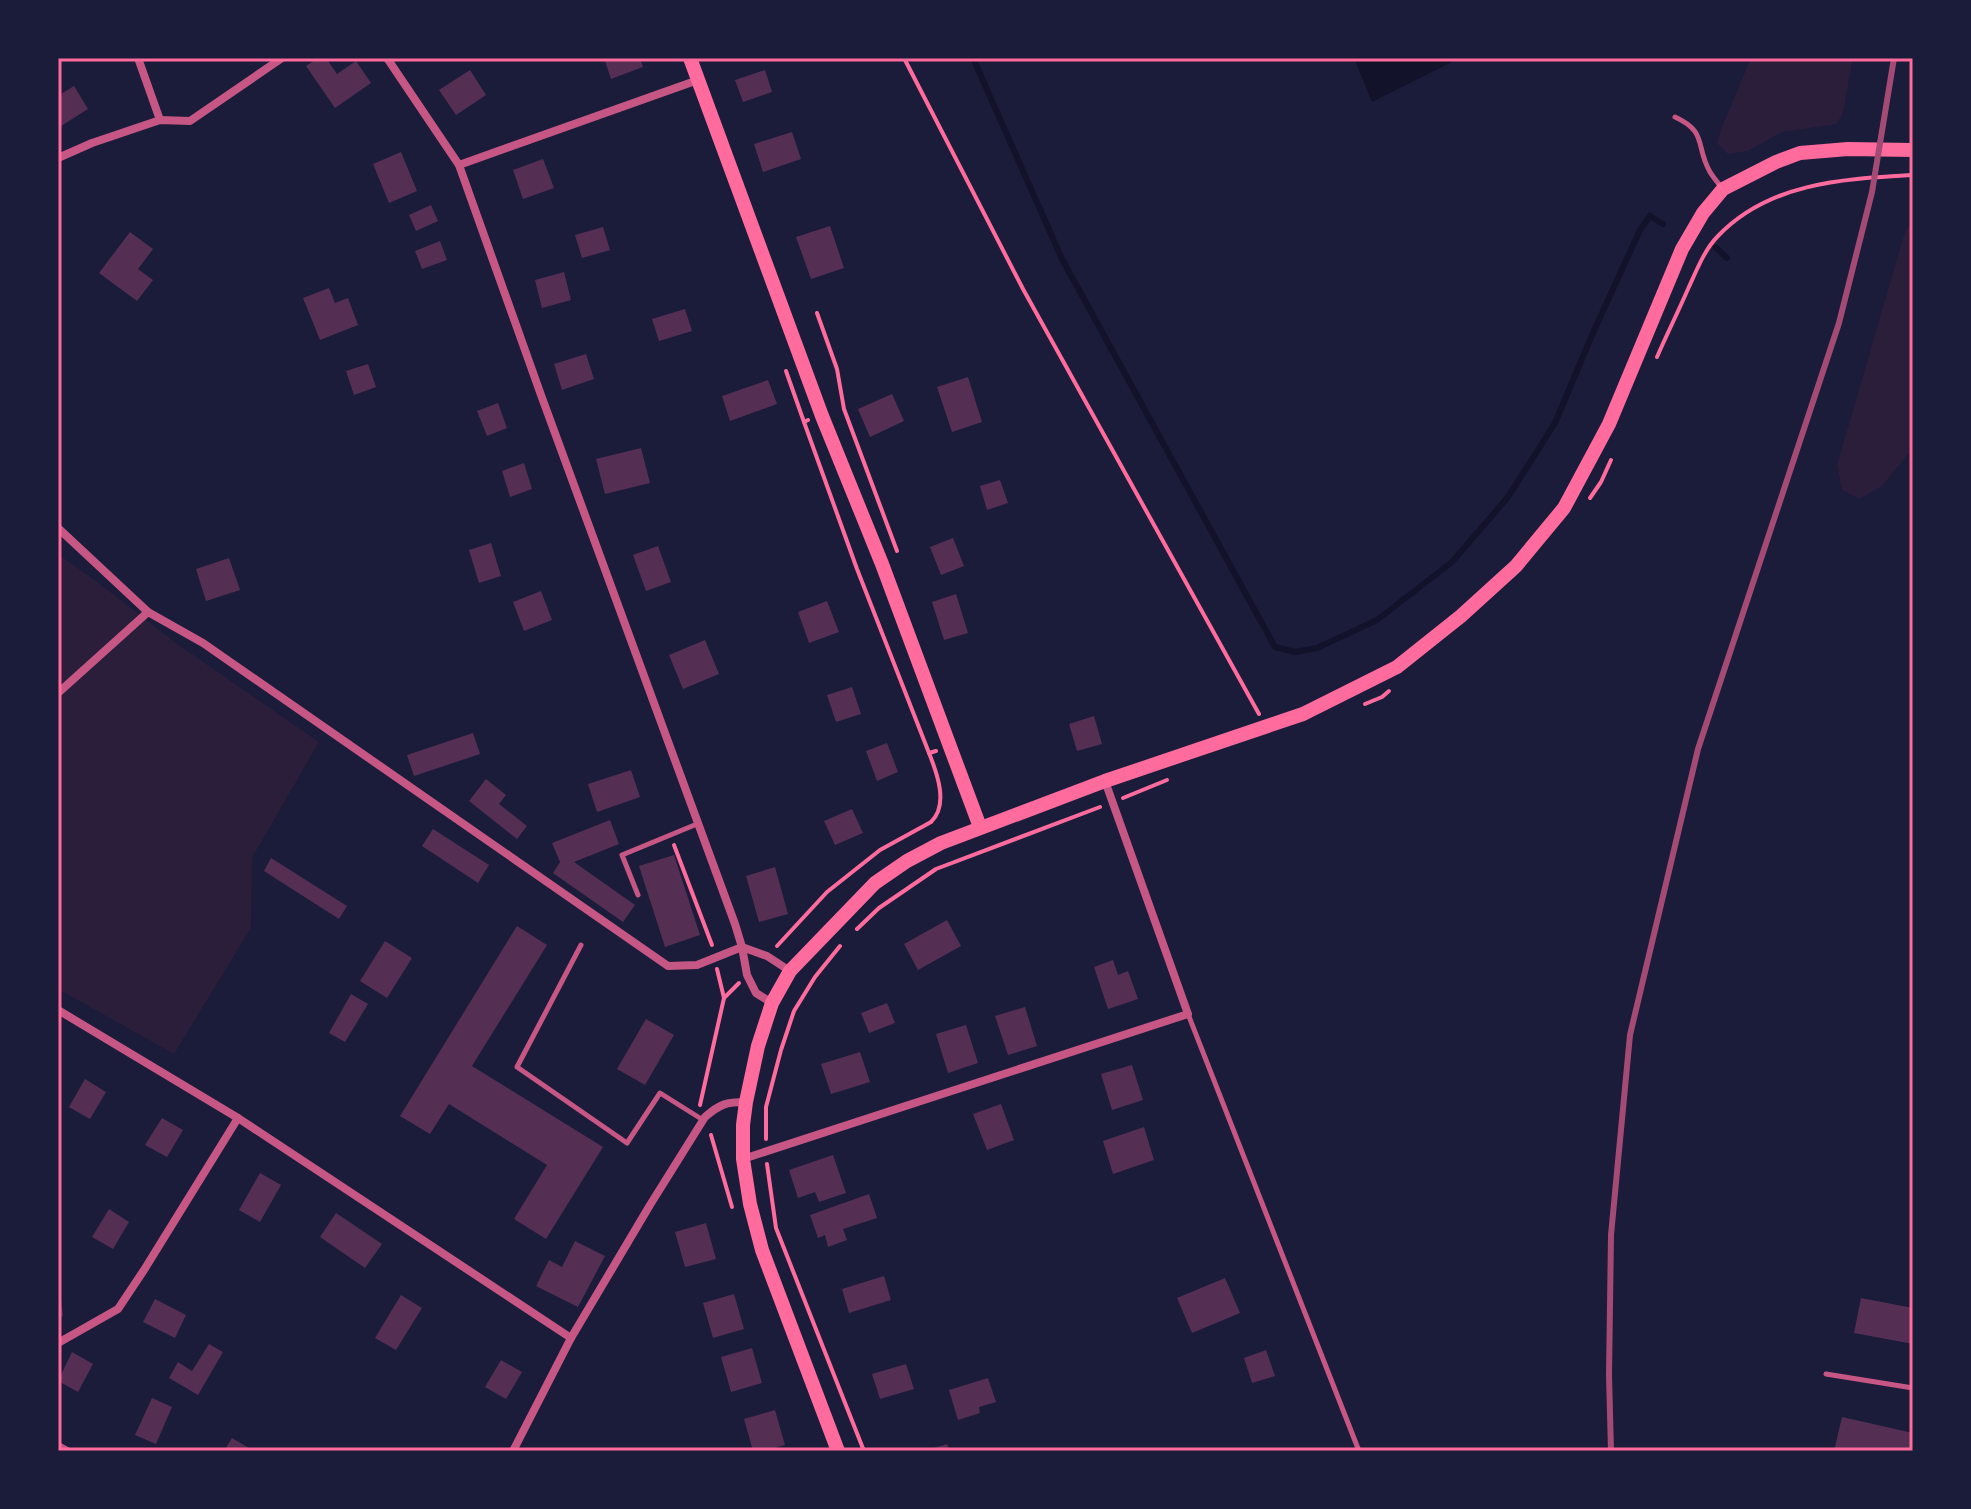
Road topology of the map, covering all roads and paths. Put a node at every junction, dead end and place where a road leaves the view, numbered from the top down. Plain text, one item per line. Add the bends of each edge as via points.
1 (138, 58) edge
2 (282, 58) edge
3 (387, 58) edge
4 (690, 58) edge
5 (904, 58) edge
6 (698, 80) junction
7 (1675, 117) dead end
8 (160, 120) junction
9 (1913, 150) edge
10 (58, 158) edge
11 (459, 165) junction
12 (1723, 189) junction
13 (844, 409) dead end
14 (822, 416) junction
15 (58, 528) edge
16 (148, 612) junction
17 (58, 693) edge
18 (1266, 727) junction
19 (929, 753) dead end
20 (1105, 781) junction
21 (697, 824) junction
22 (980, 827) junction
23 (671, 835) junction
24 (638, 895) dead end
25 (581, 945) dead end
26 (742, 947) junction
27 (715, 958) junction
28 (790, 971) junction
29 (724, 998) dead end
30 (772, 1003) junction
31 (58, 1010) edge
32 (1188, 1014) junction
33 (746, 1102) junction
34 (238, 1118) junction
35 (703, 1120) junction
36 (743, 1159) junction
37 (571, 1338) junction
38 (58, 1343) edge
39 (1826, 1374) dead end
40 (1913, 1388) edge
41 (58, 1446) edge
42 (67, 1451) edge
43 (513, 1451) edge
44 (838, 1451) edge
45 (1359, 1451) edge

1 - 8 street
2 - 8 street via 190,121
3 - 11 street
4 - 6 main road
5 - 18 path via 1023,289
6 - 11 street
6 - 14 main road
7 - 12 lane via 1691,124 1709,170
8 - 10 street
9 - 12 main road via 1800,153
11 - 21 street
12 - 18 main road via 1682,249 1609,424 1564,508 1516,566 1397,667
13 - 14 path
14 - 19 path via 804,422
14 - 22 main road
15 - 16 street
16 - 17 street
16 - 27 street via 203,643 668,966
18 - 20 main road
20 - 22 main road
20 - 32 street
21 - 23 lane
21 - 26 street
22 - 28 main road via 907,861 875,883
23 - 24 lane via 622,855
23 - 27 path
25 - 35 lane via 517,1067 627,1143 660,1093
26 - 27 street
26 - 28 street
26 - 30 street via 756,993
27 - 29 path
28 - 30 main road
30 - 33 main road
31 - 34 street
32 - 36 street
32 - 45 lane
33 - 35 street via 718,1106
33 - 36 main road
34 - 37 street
34 - 38 street via 118,1309
35 - 37 street
36 - 44 main road via 762,1250
37 - 43 street
39 - 40 lane
41 - 42 street

